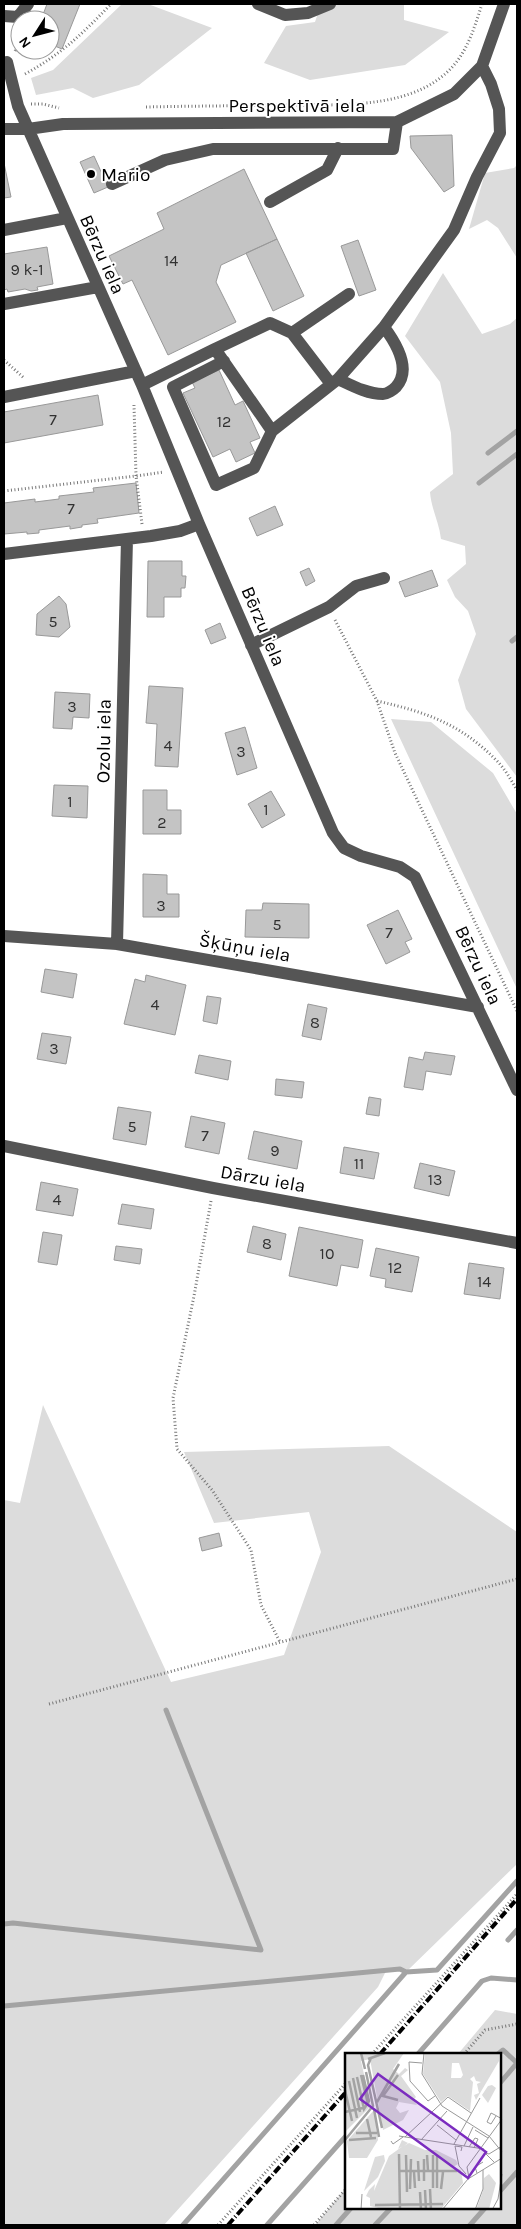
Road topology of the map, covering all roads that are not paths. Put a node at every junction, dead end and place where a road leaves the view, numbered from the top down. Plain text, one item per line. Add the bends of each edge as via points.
1 (28, 4) edge
2 (258, 4) edge
3 (330, 4) edge
4 (504, 4) edge
5 (4, 16) edge
6 (4, 63) edge
7 (482, 66) junction
8 (397, 122) junction
9 (4, 129) edge
10 (28, 129) junction
11 (338, 148) junction
12 (112, 184) dead end
13 (270, 202) dead end
14 (67, 218) junction
15 (4, 230) edge
16 (98, 287) junction
17 (349, 294) dead end
18 (4, 304) edge
19 (384, 326) junction
20 (292, 333) junction
21 (216, 349) junction
22 (224, 362) junction
23 (136, 371) junction
24 (334, 382) junction
25 (142, 385) junction
26 (4, 397) edge
27 (272, 431) junction
28 (199, 524) junction
29 (127, 539) junction
30 (4, 554) edge
31 (384, 578) dead end
32 (251, 645) junction
33 (4, 936) edge
34 (117, 944) junction
35 (478, 1007) junction
36 (517, 1090) edge
37 (4, 1146) edge
38 (517, 1243) edge

1 - 5 street via 18,17
2 - 3 street via 285,15 308,12
4 - 7 street, Perspektīvā iela
6 - 10 street, Bērzu iela via 7,62 18,106
7 - 8 street, Perspektīvā iela via 454,94
7 - 19 street via 499,109 500,133 454,230
8 - 10 street, Perspektīvā iela via 63,124
8 - 11 street via 393,149
9 - 10 street, Perspektīvā iela
10 - 14 street, Bērzu iela
11 - 12 street via 213,149 165,160
11 - 13 street via 327,170
14 - 15 street
14 - 16 street, Bērzu iela
16 - 18 street
16 - 23 street, Bērzu iela
17 - 20 street
19 - 24 street
19 - 24 street via 395,342 402,363 402,379 395,388 385,394 373,393
20 - 21 street via 270,323
20 - 24 street
21 - 22 street
21 - 25 street
22 - 27 street
22 - 27 street via 173,387 216,485 254,468
23 - 25 street, Bērzu iela
23 - 26 street
24 - 27 street
25 - 28 street, Bērzu iela
28 - 29 street via 180,531
28 - 32 street, Bērzu iela
29 - 30 street
29 - 34 street, Ozolu iela
31 - 32 street via 356,586 329,607
32 - 35 street, Bērzu iela via 333,833 344,848 400,868 415,877
33 - 34 street, Šķūņu iela
34 - 35 street, Šķūņu iela
35 - 36 street, Bērzu iela
37 - 38 street, Dārzu iela

